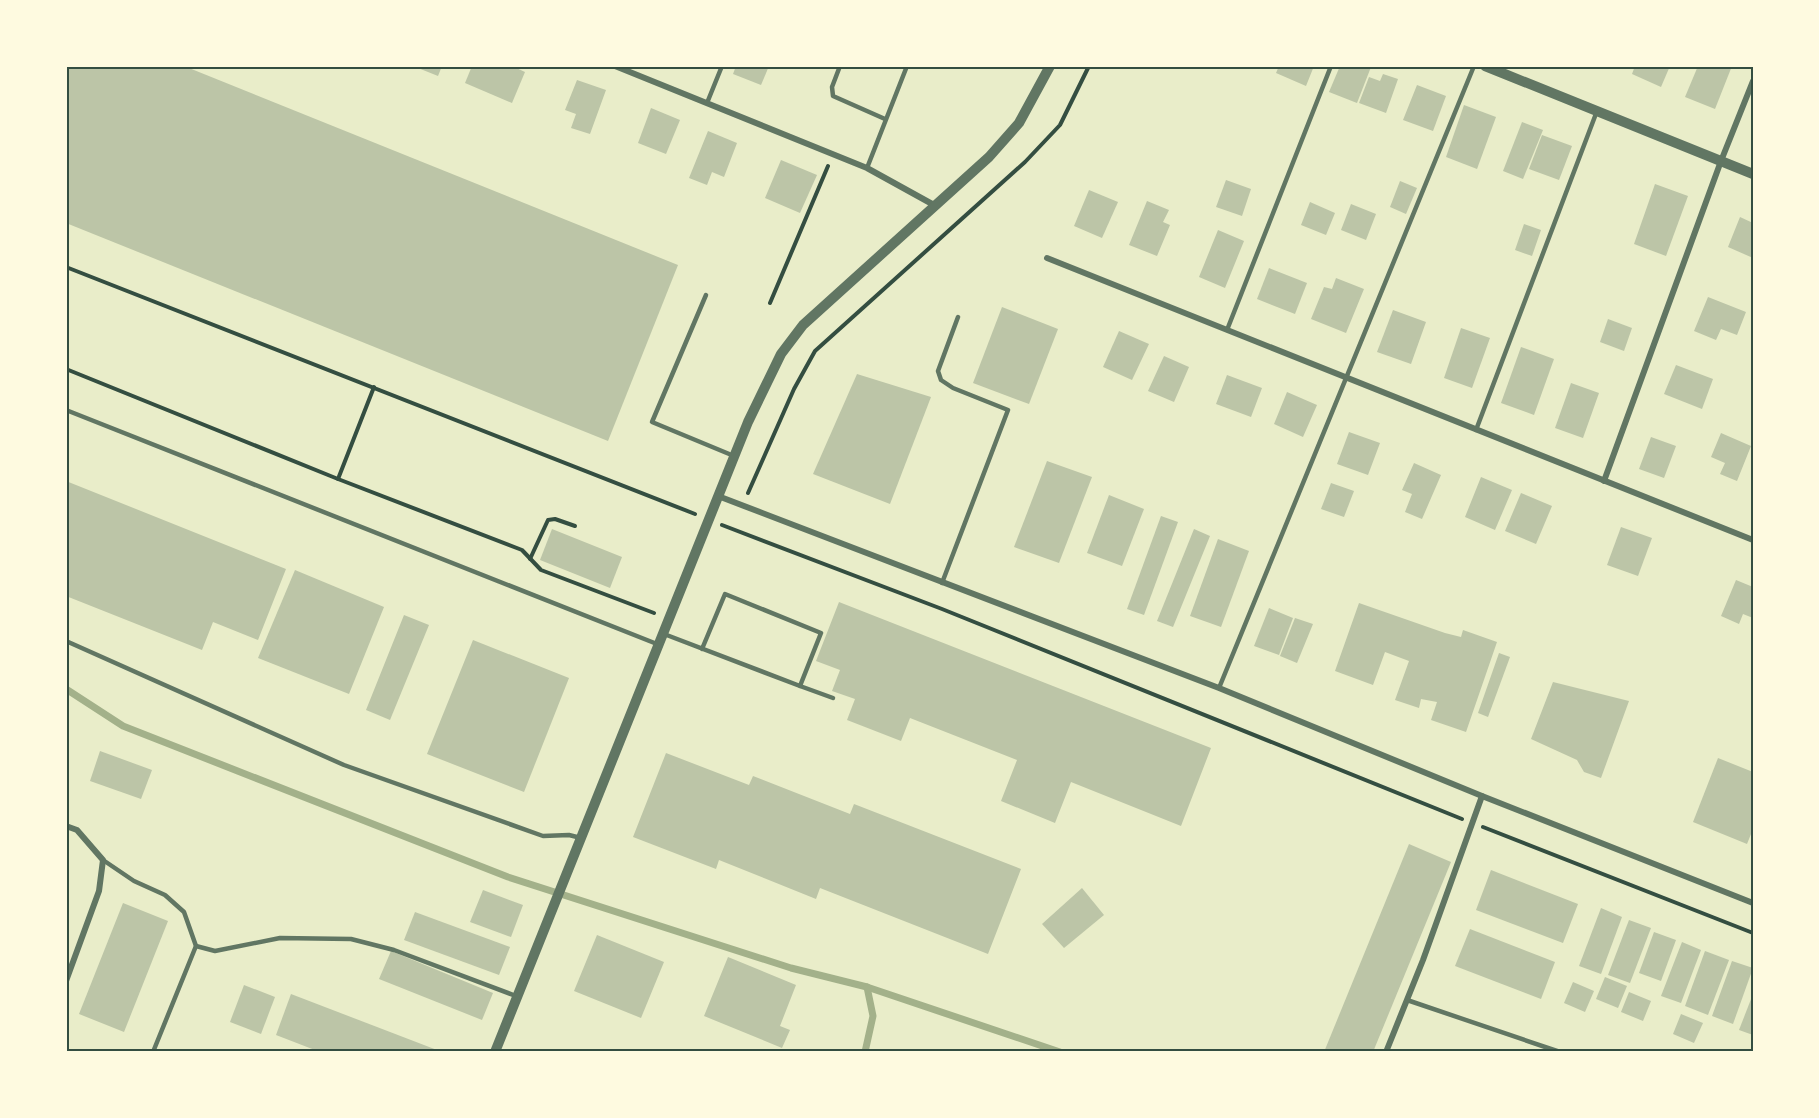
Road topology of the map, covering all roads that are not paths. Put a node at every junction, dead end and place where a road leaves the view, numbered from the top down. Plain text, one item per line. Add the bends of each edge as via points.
1 (615, 66) edge
2 (722, 66) edge
3 (840, 66) edge
4 (907, 66) edge
5 (1050, 66) edge
6 (1331, 66) edge
7 (1474, 66) edge
8 (1485, 66) edge
9 (1753, 81) edge
10 (707, 103) junction
11 (1597, 111) junction
12 (885, 119) junction
13 (1720, 162) junction
14 (867, 168) junction
15 (1753, 174) edge
16 (934, 205) junction
17 (1047, 258) dead end
18 (706, 295) dead end
19 (958, 317) dead end
20 (1227, 330) junction
21 (1345, 377) junction
22 (66, 410) edge
23 (1476, 430) junction
24 (734, 456) junction
25 (1604, 481) junction
26 (718, 496) junction
27 (1753, 540) edge
28 (942, 583) junction
29 (662, 640) junction
30 (66, 641) edge
31 (702, 649) junction
32 (800, 686) junction
33 (1219, 688) junction
34 (833, 698) dead end
35 (1482, 796) junction
36 (66, 826) edge
37 (581, 838) junction
38 (103, 860) junction
39 (1753, 903) edge
40 (196, 946) junction
41 (66, 981) edge
42 (518, 997) junction
43 (1407, 1000) junction
44 (153, 1052) edge
45 (495, 1052) edge
46 (1386, 1052) edge
47 (1560, 1052) edge

1 - 10 street
2 - 10 lane
3 - 12 lane via 832,87 833,96
4 - 12 lane
5 - 16 street via 1019,123 989,157
6 - 20 lane
7 - 21 lane
8 - 11 street
9 - 13 street
10 - 14 street
11 - 13 street
11 - 23 lane
12 - 14 lane
13 - 15 street
13 - 25 street
14 - 16 street
16 - 24 street via 803,325 781,354
17 - 20 street
18 - 24 lane via 652,422
19 - 28 lane via 938,371 941,380 1008,410
20 - 21 street
21 - 23 street
21 - 33 lane
22 - 29 lane
23 - 25 street
24 - 26 street
25 - 27 street
26 - 28 street
26 - 29 street
28 - 33 street
29 - 31 lane
29 - 37 street
30 - 37 lane via 344,765 543,836
31 - 32 lane
31 - 32 lane via 725,594 822,633
32 - 34 lane
33 - 35 street
35 - 39 street
35 - 43 street
36 - 38 street via 77,830
37 - 42 street
38 - 40 lane via 134,881 165,895 184,912
38 - 41 street via 99,891
40 - 42 lane via 215,951 280,938 351,939 394,950
40 - 44 lane
42 - 45 street
43 - 46 street
43 - 47 lane

